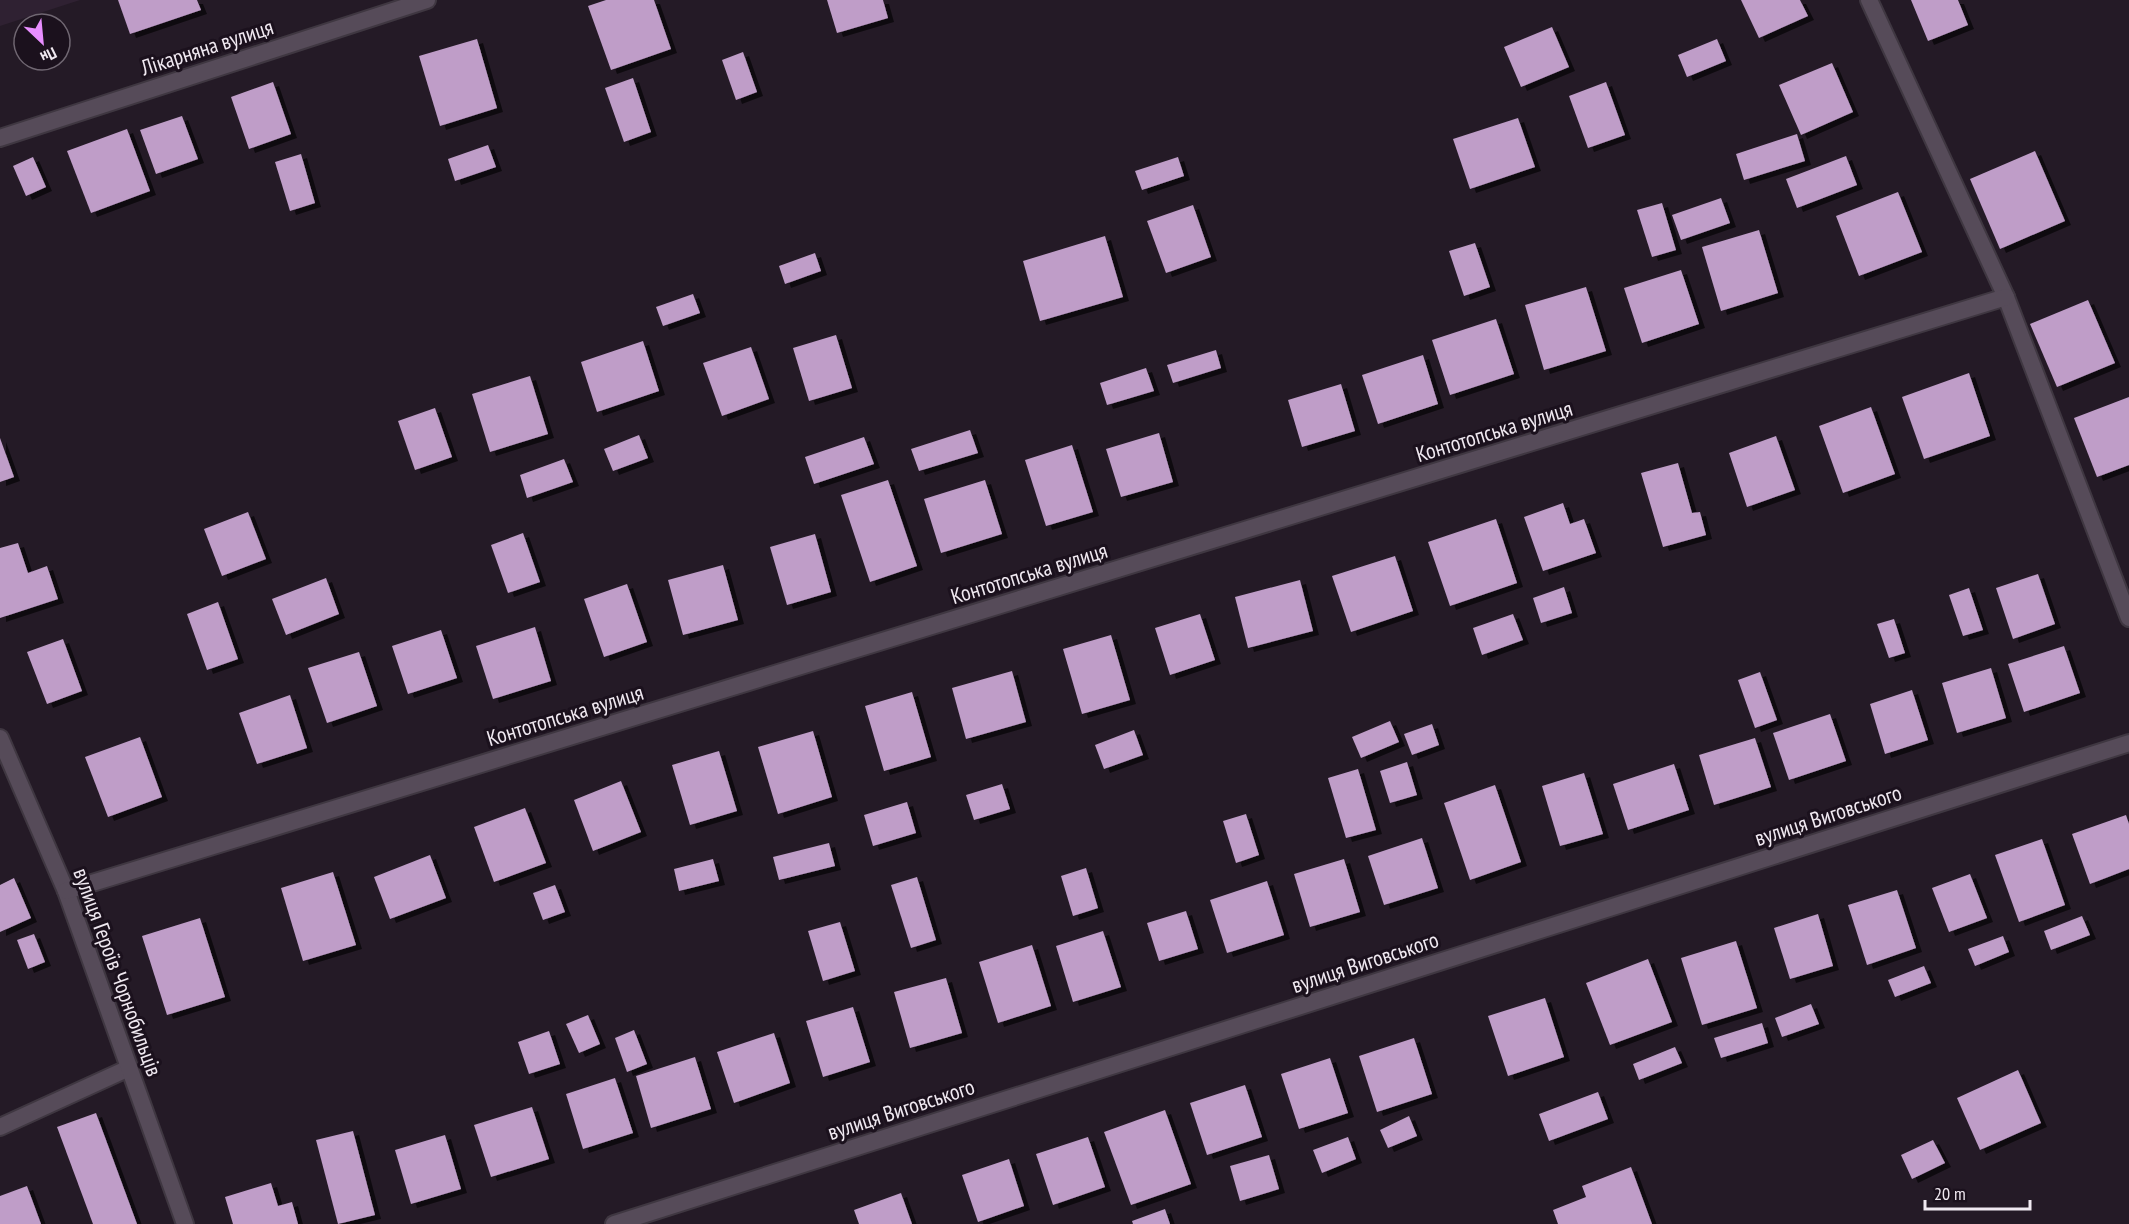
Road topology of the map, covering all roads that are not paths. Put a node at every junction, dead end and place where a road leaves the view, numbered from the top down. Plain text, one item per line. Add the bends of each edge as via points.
1 (427, 0) edge
2 (1869, 0) edge
3 (0, 138) edge
4 (2006, 297) junction
5 (2129, 618) edge
6 (0, 738) edge
7 (2129, 743) edge
8 (66, 891) junction
9 (129, 1068) junction
10 (0, 1127) edge
11 (185, 1224) edge
12 (614, 1224) edge

1 - 3 street, Лікарняна вулиця
2 - 4 street
4 - 5 street
4 - 8 street, Контотопська вулиця
6 - 8 street, вулиця Героїв Чорнобильців
7 - 12 street, вулиця Виговського
8 - 9 street, вулиця Героїв Чорнобильців
9 - 10 street
9 - 11 street, вулиця Героїв Чорнобильців

